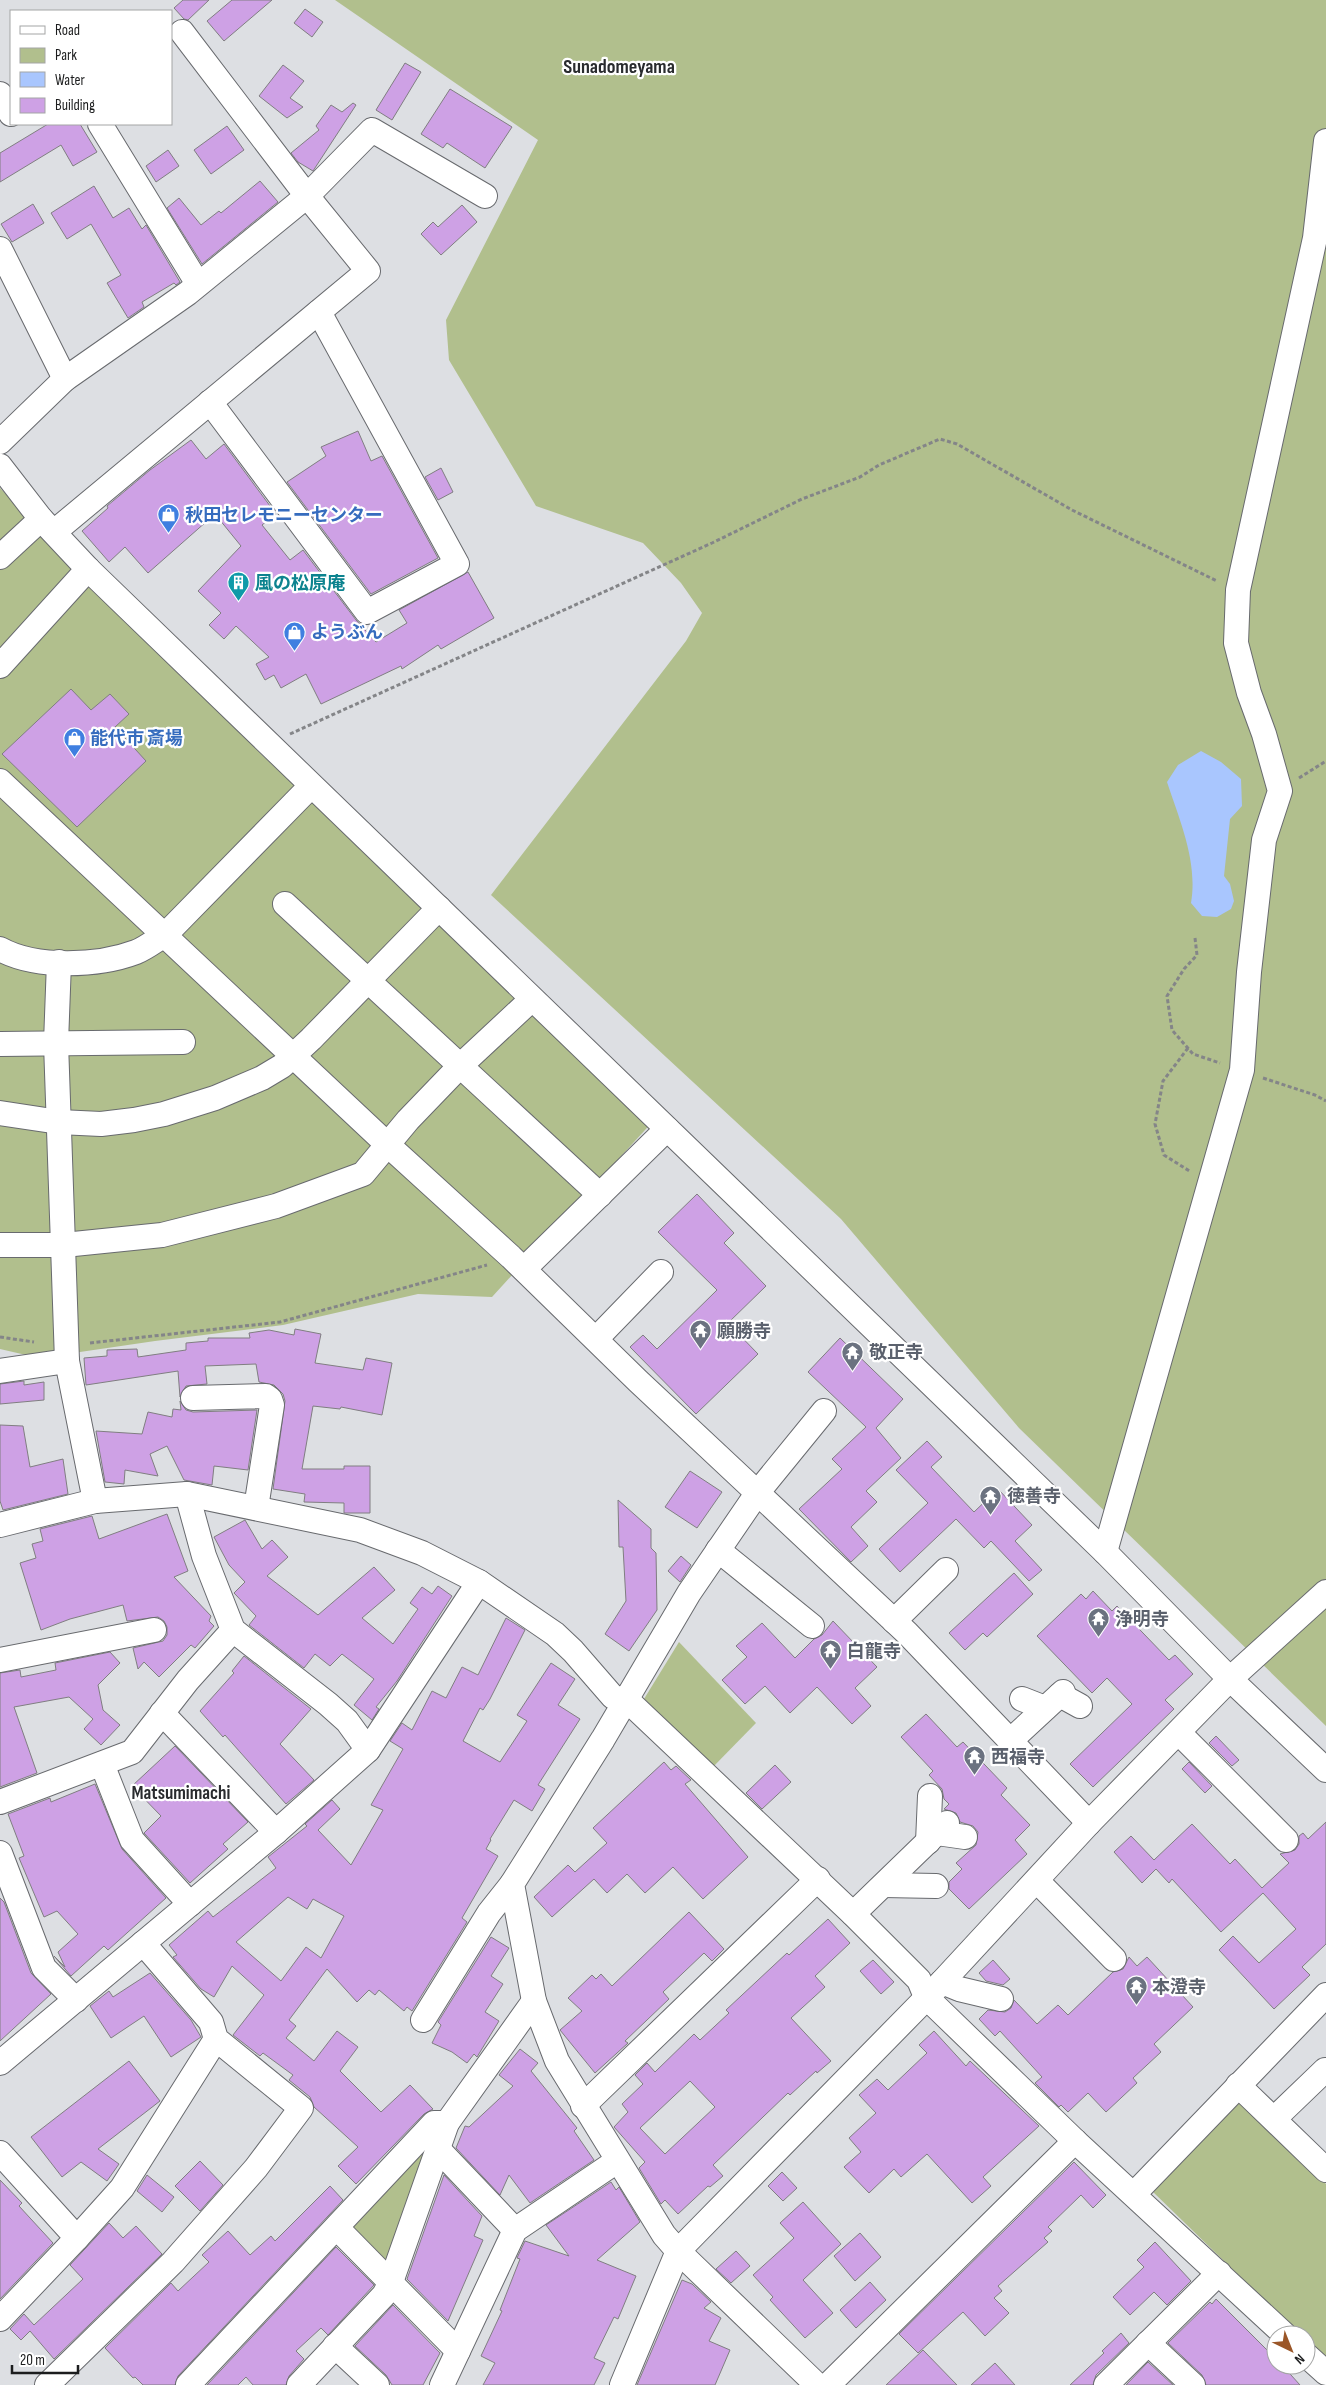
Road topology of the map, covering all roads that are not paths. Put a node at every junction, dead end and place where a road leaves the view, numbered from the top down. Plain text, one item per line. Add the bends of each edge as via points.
1 (182, 32) dead end
2 (0, 94) edge
3 (10, 112) edge
4 (101, 125) edge
5 (1326, 141) edge
6 (307, 196) junction
7 (485, 196) dead end
8 (0, 249) edge
9 (198, 284) junction
10 (319, 312) junction
11 (65, 379) junction
12 (210, 402) junction
13 (0, 442) edge
14 (0, 466) edge
15 (48, 526) junction
16 (0, 557) edge
17 (88, 569) junction
18 (0, 666) edge
19 (0, 781) edge
20 (310, 786) junction
21 (285, 904) dead end
22 (440, 908) junction
23 (166, 934) junction
24 (0, 949) edge
25 (59, 962) junction
26 (368, 979) junction
27 (532, 999) junction
28 (183, 1042) dead end
29 (56, 1043) junction
30 (0, 1044) edge
31 (293, 1055) junction
32 (460, 1066) junction
33 (0, 1113) edge
34 (59, 1122) junction
35 (668, 1129) junction
36 (389, 1146) junction
37 (600, 1195) junction
38 (0, 1245) edge
39 (64, 1245) junction
40 (518, 1263) junction
41 (661, 1272) dead end
42 (596, 1339) junction
43 (66, 1354) junction
44 (0, 1371) edge
45 (193, 1398) dead end
46 (824, 1411) dead end
47 (758, 1492) junction
48 (187, 1494) junction
49 (96, 1501) junction
50 (256, 1508) junction
51 (0, 1525) edge
52 (718, 1550) junction
53 (1105, 1552) junction
54 (946, 1570) dead end
55 (480, 1582) junction
56 (1326, 1592) edge
57 (894, 1621) junction
58 (812, 1626) dead end
59 (154, 1630) dead end
60 (233, 1630) junction
61 (0, 1660) edge
62 (1230, 1679) junction
63 (627, 1700) junction
64 (1022, 1700) dead end
65 (162, 1713) junction
66 (1179, 1733) junction
67 (1010, 1741) junction
68 (368, 1750) junction
69 (102, 1764) junction
70 (1326, 1770) edge
71 (930, 1796) dead end
72 (0, 1802) edge
73 (1088, 1824) junction
74 (276, 1832) junction
75 (1286, 1840) dead end
76 (0, 1853) edge
77 (818, 1879) junction
78 (1037, 1881) junction
79 (512, 1884) junction
80 (884, 1885) junction
81 (936, 1886) dead end
82 (190, 1904) junction
83 (853, 1914) junction
84 (143, 1943) junction
85 (1114, 1959) dead end
86 (934, 1989) junction
87 (1326, 1995) edge
88 (1001, 1999) dead end
89 (76, 2000) junction
90 (534, 2001) junction
91 (422, 2020) dead end
92 (216, 2039) junction
93 (0, 2063) edge
94 (1325, 2070) dead end
95 (1238, 2085) junction
96 (584, 2106) junction
97 (1274, 2120) junction
98 (447, 2123) junction
99 (1075, 2141) junction
100 (438, 2149) junction
101 (0, 2153) edge
102 (617, 2161) junction
103 (1326, 2170) edge
104 (1134, 2194) junction
105 (337, 2228) junction
106 (515, 2230) junction
107 (76, 2238) junction
108 (678, 2251) junction
109 (1218, 2273) junction
110 (391, 2282) junction
111 (0, 2319) edge
112 (1274, 2325) edge
113 (1148, 2343) junction
114 (336, 2346) junction
115 (458, 2351) junction
116 (1316, 2364) edge
117 (1326, 2373) edge
118 (47, 2385) edge
119 (188, 2385) edge
120 (299, 2385) edge
121 (377, 2385) edge
122 (442, 2385) edge
123 (622, 2385) edge
124 (817, 2385) edge
125 (828, 2385) edge
126 (1106, 2385) edge
127 (1193, 2385) edge

1 - 6 street
2 - 3 street
4 - 9 street
5 - 53 street via 1315,238 1238,590 1236,643 1280,791 1264,840 1242,1070
6 - 7 street via 372,130
6 - 9 street
6 - 10 street via 368,271
8 - 11 street
9 - 11 street
10 - 12 street
10 - 12 street via 457,564 367,612
11 - 13 street
12 - 15 street
14 - 15 street
15 - 16 street
15 - 17 street
17 - 18 street
17 - 20 street
19 - 23 street
20 - 22 street
20 - 23 street
21 - 26 street
22 - 26 street
22 - 27 street
23 - 25 street via 138,951 108,960
23 - 31 street
24 - 25 street via 33,960
25 - 29 street
26 - 31 street
26 - 32 street
27 - 32 street
27 - 35 street
28 - 29 street
29 - 30 street
29 - 34 street
31 - 34 street via 262,1078 215,1098 164,1114 100,1124
31 - 36 street
32 - 36 street via 408,1120
32 - 37 street
33 - 34 street
34 - 39 street
35 - 37 street
35 - 53 street
36 - 39 street via 363,1174 276,1206 162,1235
36 - 40 street
37 - 40 street
38 - 39 street
39 - 43 street
40 - 42 street
41 - 42 street
42 - 47 street
43 - 44 street
43 - 49 street
45 - 50 street via 270,1398 272,1405
46 - 47 street
47 - 52 street
47 - 57 street
48 - 49 street
48 - 50 street
48 - 60 street via 204,1556
49 - 51 street
50 - 55 street via 360,1530 422,1553
52 - 58 street
52 - 63 street
53 - 62 street
54 - 57 street
55 - 63 street via 555,1634 613,1696
55 - 68 street
56 - 62 street
57 - 67 street
59 - 61 street
60 - 65 street
60 - 68 street via 328,1704 347,1721
62 - 66 street
62 - 70 street
63 - 77 street
63 - 79 street
64 - 67 street via 1062,1700
65 - 69 street via 132,1752
65 - 74 street
66 - 73 street
66 - 75 street
67 - 73 street
68 - 74 street
69 - 72 street
69 - 82 street via 132,1840
71 - 80 street via 944,1834
73 - 78 street
74 - 82 street
76 - 89 street via 44,1968
77 - 83 street
77 - 96 street
78 - 85 street
78 - 86 street
79 - 90 street
79 - 91 street via 489,1913
80 - 81 street
80 - 83 street
82 - 84 street
83 - 86 street via 919,1980
84 - 89 street
84 - 92 street via 211,2022
86 - 88 street via 959,1989
86 - 99 street
86 - 108 street
87 - 95 street
89 - 93 street
90 - 96 street via 557,2061
90 - 98 street
92 - 107 street via 122,2188
92 - 118 street via 301,2108 256,2168 173,2262
94 - 97 street
95 - 97 street
95 - 104 street
96 - 102 street
97 - 103 street
98 - 100 street
98 - 105 street via 434,2123
99 - 104 street
99 - 125 street
100 - 106 street
100 - 110 street
101 - 107 street
102 - 106 street
102 - 108 street via 664,2235
104 - 109 street
105 - 110 street
105 - 119 street
106 - 115 street
107 - 111 street
108 - 123 street
108 - 124 street
109 - 112 street
109 - 113 street
110 - 114 street via 384,2295
110 - 115 street
113 - 126 street
113 - 127 street
114 - 120 street
114 - 121 street
115 - 122 street
116 - 117 street

